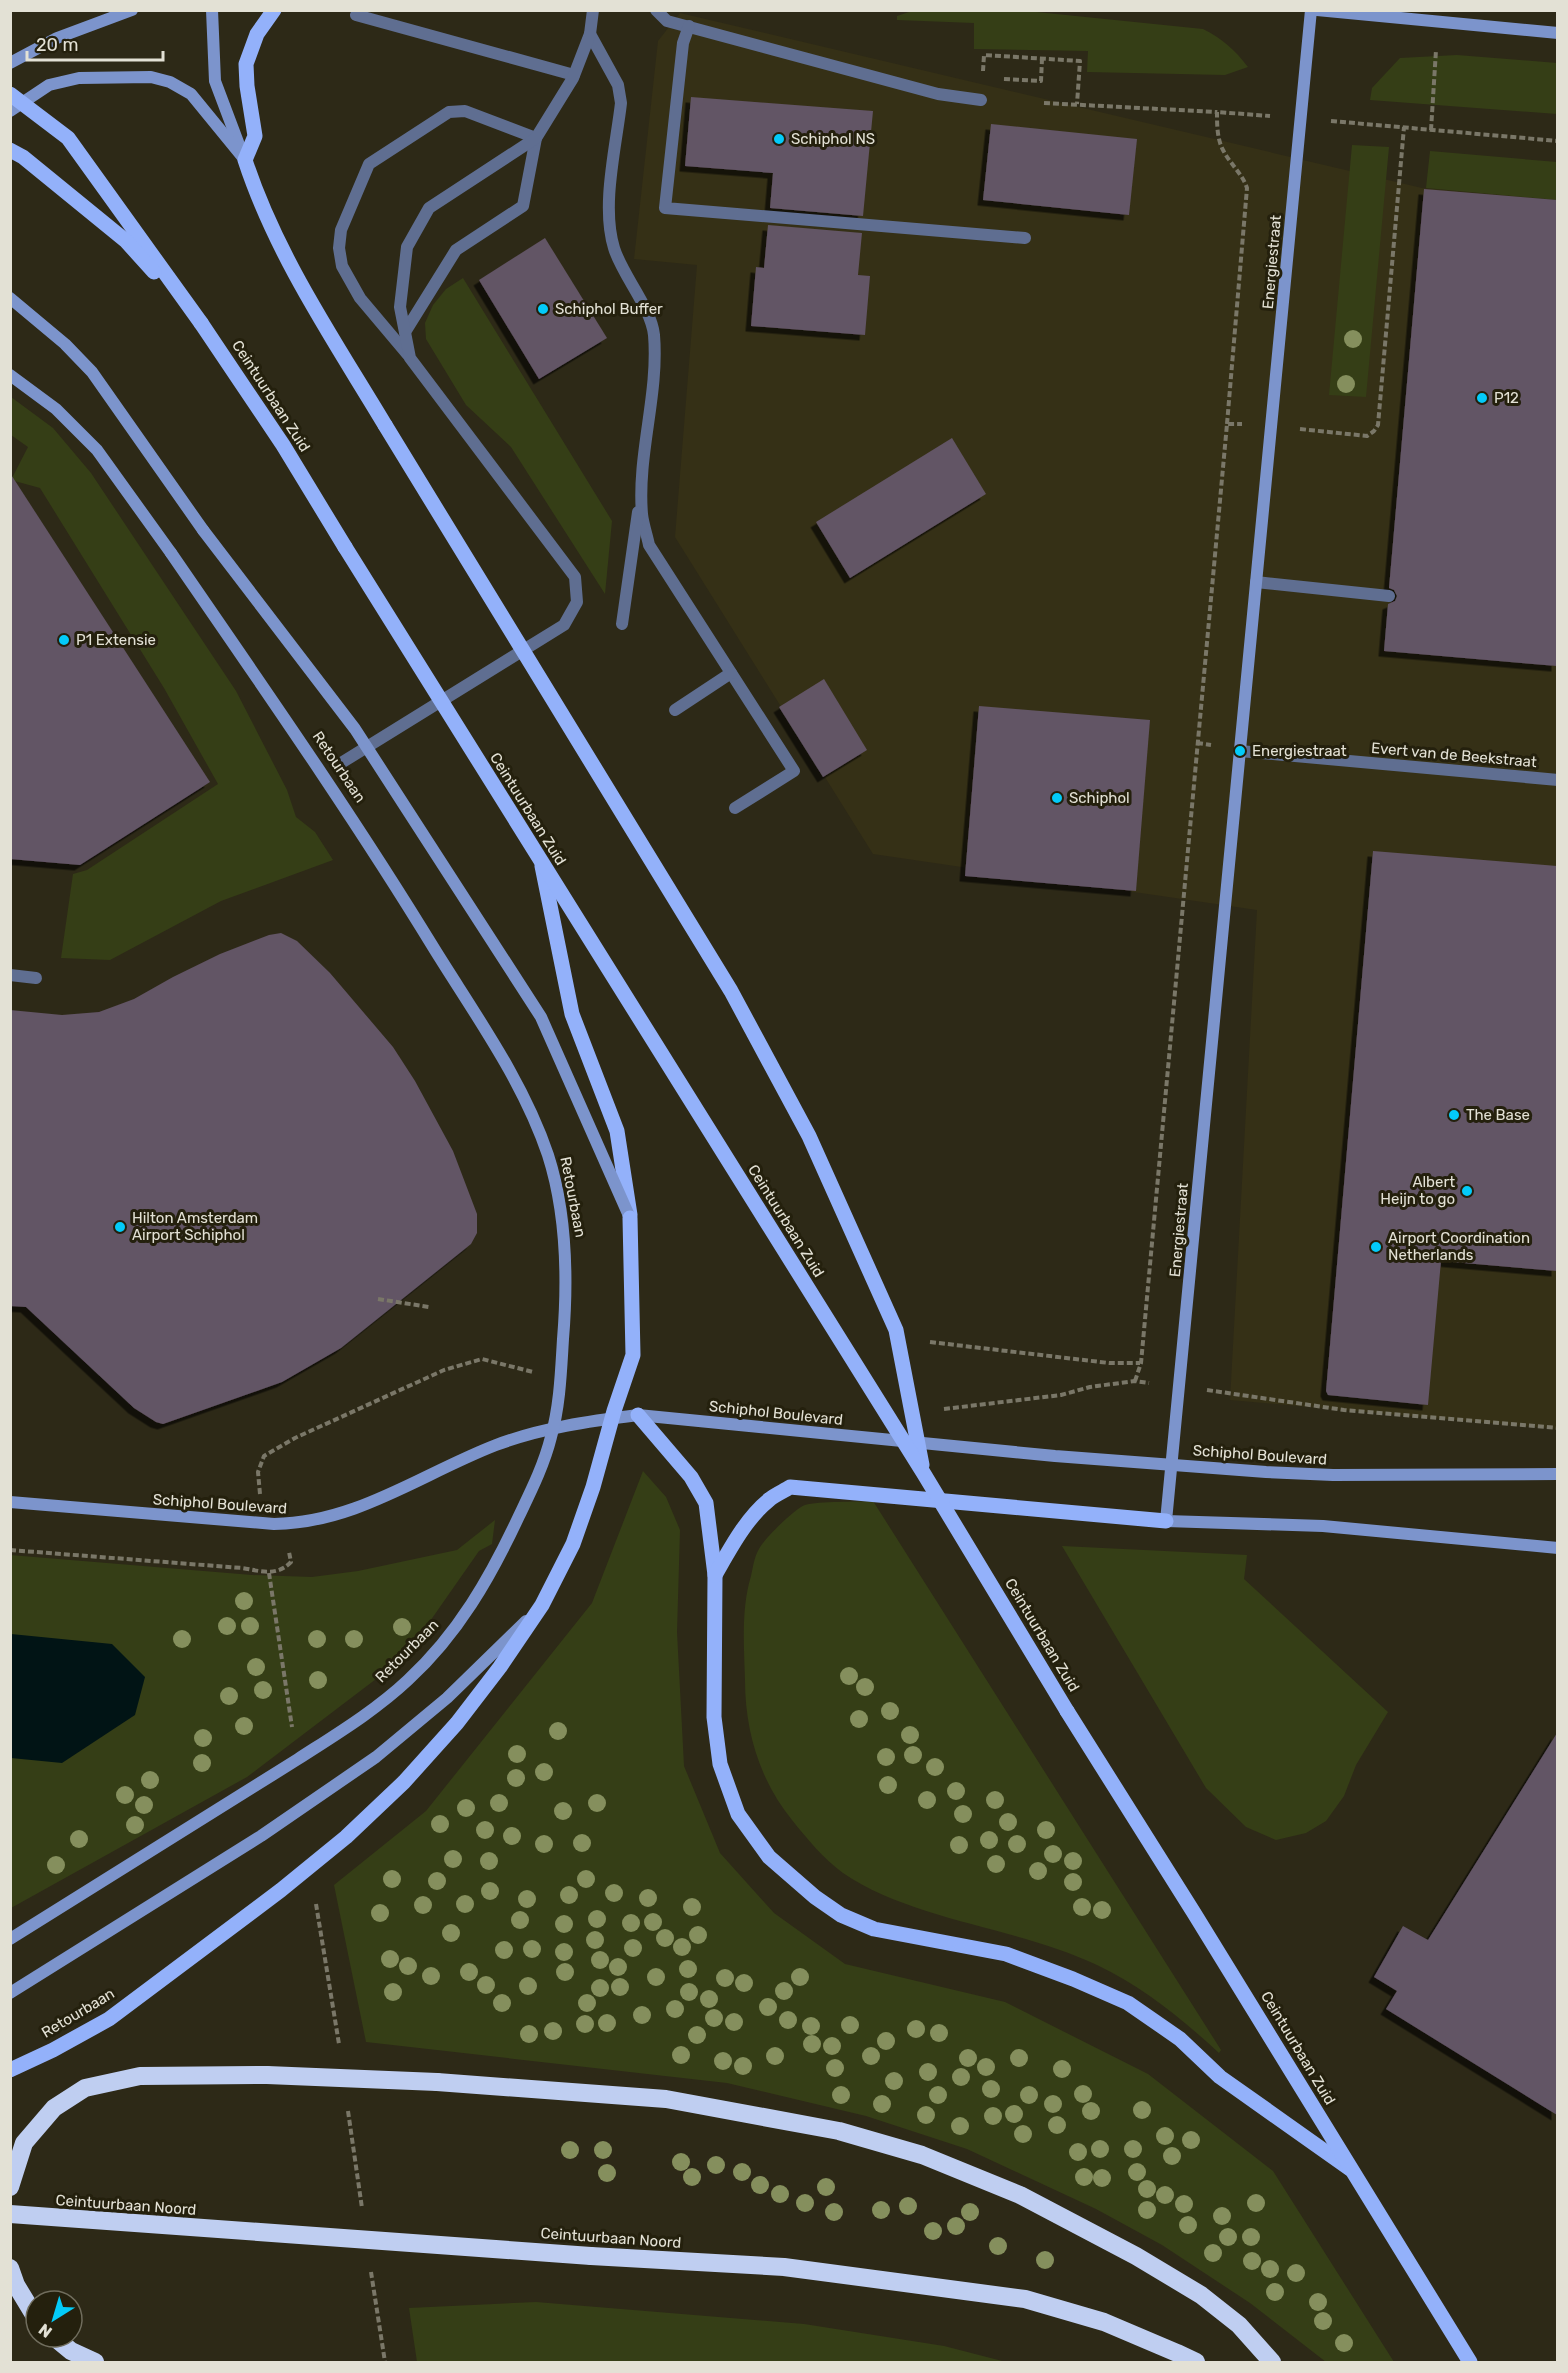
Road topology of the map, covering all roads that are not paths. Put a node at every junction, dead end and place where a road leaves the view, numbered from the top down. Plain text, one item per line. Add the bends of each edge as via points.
1 (132, 10) edge
2 (212, 10) edge
3 (274, 10) edge
4 (593, 10) edge
5 (656, 10) edge
6 (1311, 10) edge
7 (1317, 10) edge
8 (356, 15) dead end
9 (688, 26) junction
10 (1557, 33) edge
11 (590, 34) junction
12 (10, 63) edge
13 (574, 75) junction
14 (10, 94) edge
15 (981, 100) road end
16 (10, 111) edge
17 (536, 138) junction
18 (10, 150) edge
19 (245, 160) junction
20 (1025, 238) dead end
21 (10, 298) edge
22 (201, 323) junction
23 (405, 332) junction
24 (410, 358) junction
25 (10, 375) edge
26 (642, 481) junction
27 (1256, 582) junction
28 (1389, 596) dead end
29 (622, 624) dead end
30 (731, 673) junction
31 (675, 710) dead end
32 (1240, 751) junction
33 (341, 763) dead end
34 (1557, 780) edge
35 (735, 808) dead end
36 (542, 866) junction
37 (10, 975) edge
38 (36, 978) dead end
39 (630, 1218) junction
40 (638, 1414) junction
41 (1172, 1463) junction
42 (924, 1474) junction
43 (1557, 1474) edge
44 (10, 1502) edge
45 (1166, 1521) junction
46 (1557, 1548) edge
47 (715, 1575) junction
48 (542, 1605) junction
49 (10, 1939) edge
50 (10, 1993) edge
51 (10, 2070) edge
52 (17, 2144) edge
53 (1350, 2169) junction
54 (10, 2187) edge
55 (10, 2214) edge
56 (10, 2268) edge
57 (24, 2298) edge
58 (69, 2349) edge
59 (95, 2362) edge
60 (1196, 2362) edge
61 (1272, 2362) edge
62 (1470, 2362) edge

1 - 12 street via 57,38
2 - 19 street via 215,81
3 - 19 main road via 257,34 246,64 255,136
4 - 11 street
5 - 9 street via 667,21
6 - 27 street, Energiestraat
7 - 10 street
8 - 13 street
9 - 15 street via 938,94
9 - 20 street via 665,208
11 - 13 street
11 - 26 street via 618,85 621,103 608,218 614,250 654,332 655,358
13 - 17 street
14 - 22 main road, bridge via 68,138
16 - 19 street via 49,85 79,78 151,77 170,81 191,94
17 - 23 street via 523,206 456,250
17 - 23 street via 429,208 406,247 400,307
17 - 24 street via 465,111 449,112 369,164 341,230 342,266 360,298
18 - 22 main road, Ceintuurbaan Zuid, bridge via 126,241
19 - 42 main road, bridge via 278,242 731,991 809,1136 896,1330
21 - 39 street, bridge via 66,344 92,372 203,530 355,729 541,1017
22 - 36 main road, Ceintuurbaan Zuid, bridge via 289,455
23 - 24 street
24 - 33 street via 574,578 577,602 564,625
25 - 49 street, Retourbaan, bridge via 57,409 97,450 336,794 494,1043 531,1110 549,1159 563,1222 567,1292 559,1396 540,1472 490,1575 442,1644 407,1681 345,1729
26 - 29 street
26 - 30 street via 642,515 649,545
27 - 28 street
27 - 32 street, Energiestraat
30 - 31 street
30 - 35 street via 794,771
32 - 34 street, Evert van de Beekstraat
32 - 41 street, Energiestraat
36 - 39 main road, Retourbaan, bridge via 572,1014 617,1131
36 - 42 main road, Ceintuurbaan Zuid, bridge
37 - 38 street
39 - 48 main road, Retourbaan, bridge via 633,1355 573,1544
40 - 41 street, Schiphol Boulevard via 1055,1456
40 - 44 street, Schiphol Boulevard via 531,1434 461,1460 360,1508 297,1524
40 - 47 main road via 691,1477 706,1503
41 - 43 street, Schiphol Boulevard via 1333,1475
41 - 45 street, Energiestraat
42 - 53 main road, Ceintuurbaan Zuid, bridge
45 - 46 street via 1323,1526
45 - 47 main road via 790,1487 755,1514
47 - 53 main road via 714,1717 720,1764 738,1814 769,1857 814,1897 874,1929 1006,1954 1128,2004 1180,2039 1220,2077
48 - 50 street, Retourbaan, bridge via 447,1698 376,1757 261,1836
48 - 51 main road, Retourbaan, bridge via 457,1723 404,1782 346,1837 109,2019
52 - 54 highway
52 - 61 highway, bridge via 54,2108 85,2088 140,2076 437,2082 666,2099 839,2131 922,2155 1020,2195 1201,2295 1239,2325
53 - 62 main road, Ceintuurbaan Zuid
55 - 60 highway, Ceintuurbaan Noord, bridge via 784,2267 1025,2299 1104,2322
56 - 57 highway
58 - 59 highway

